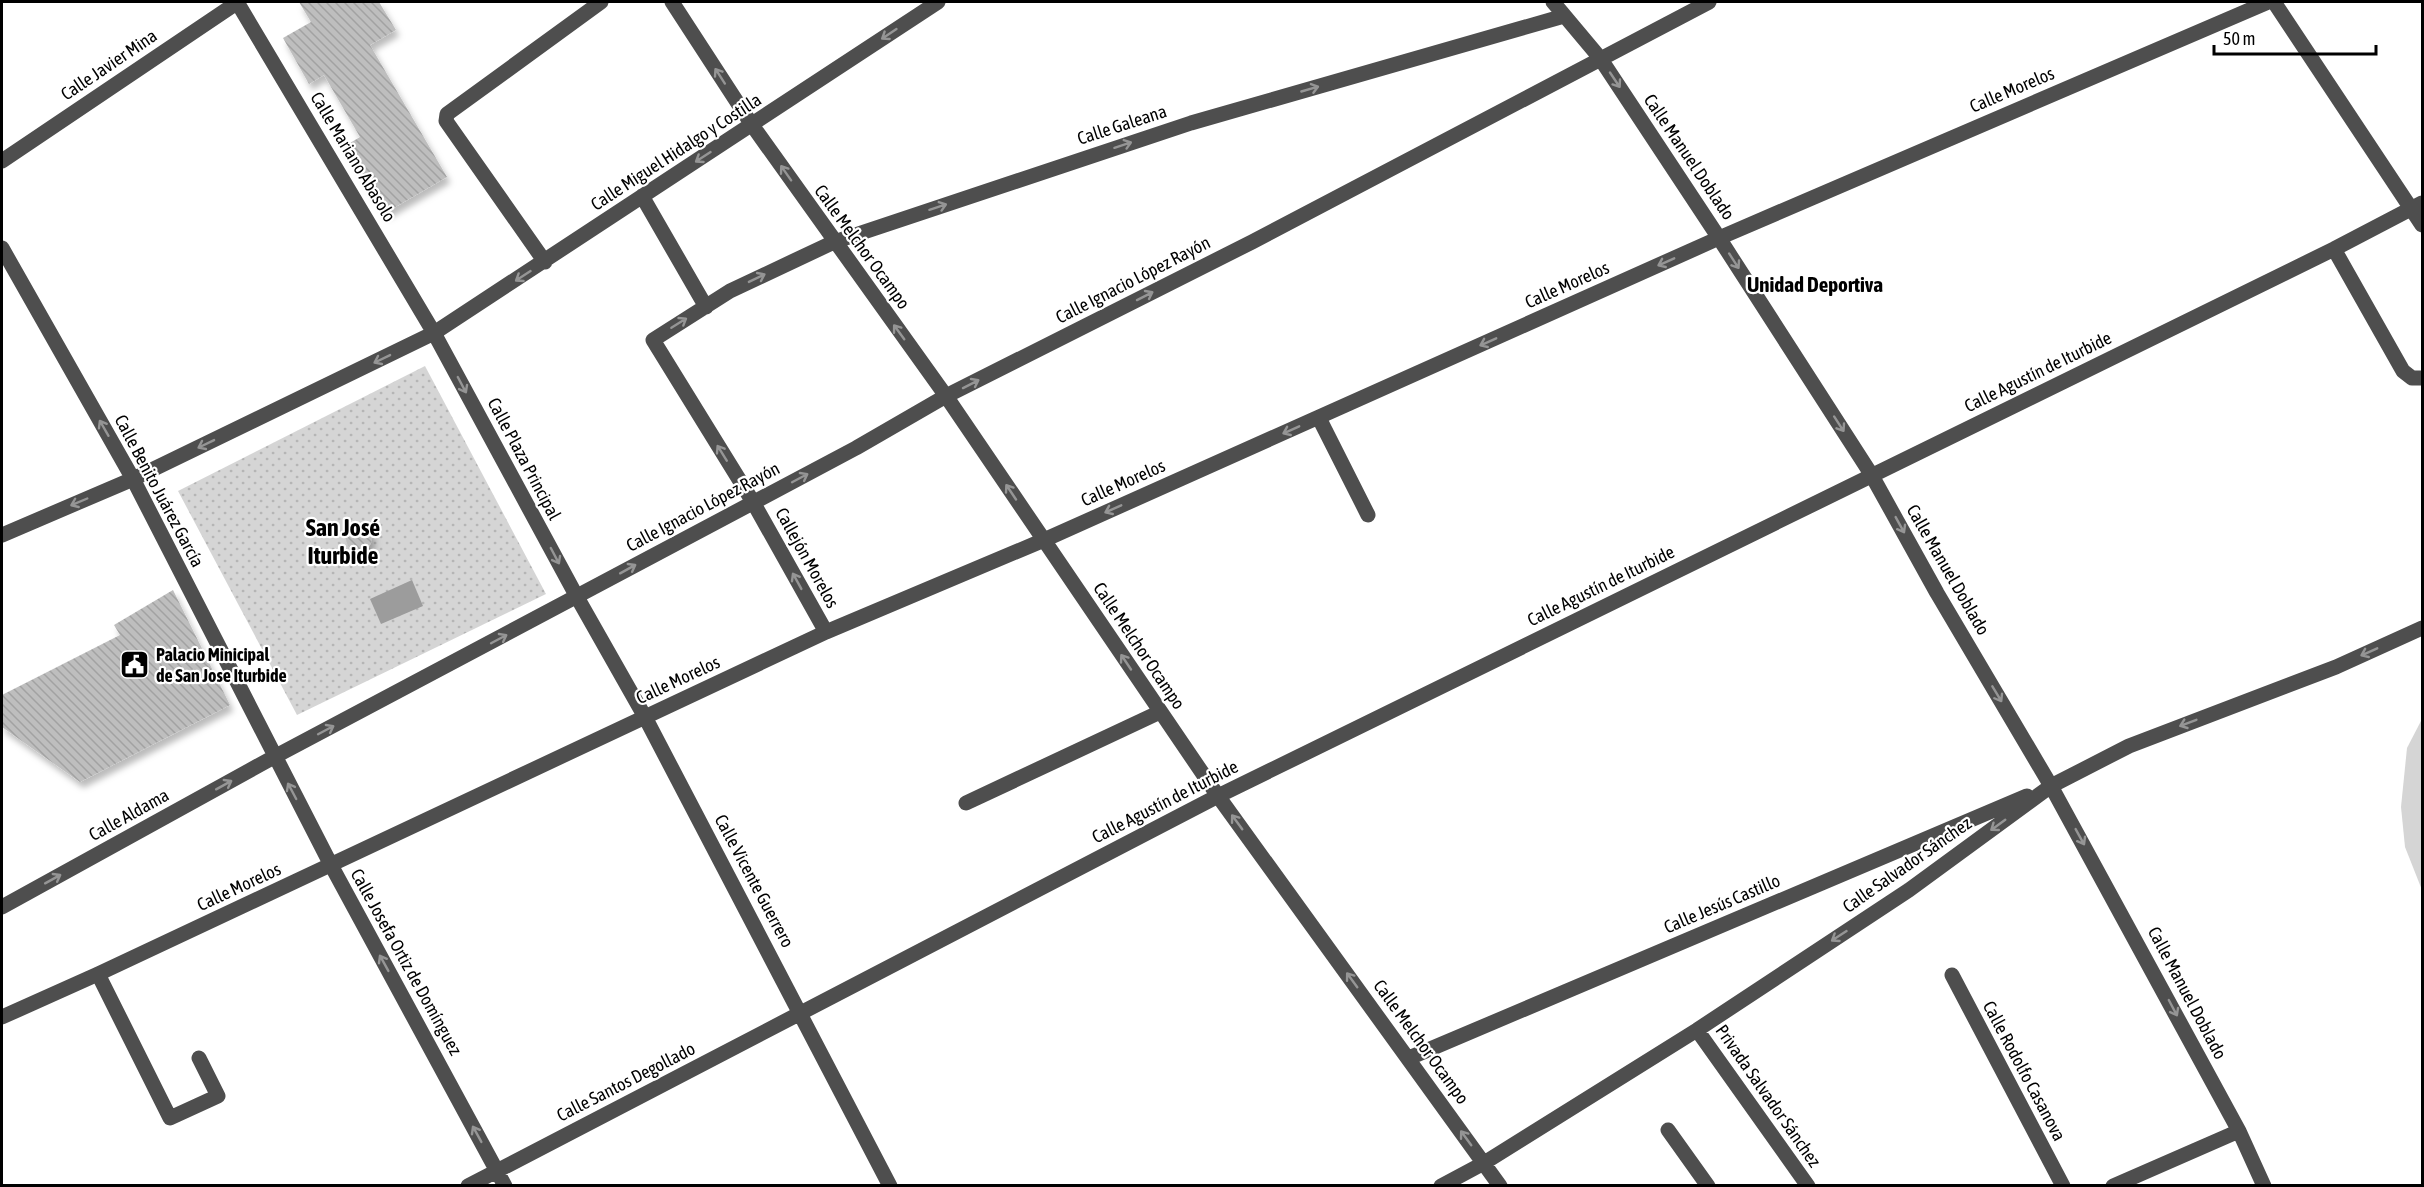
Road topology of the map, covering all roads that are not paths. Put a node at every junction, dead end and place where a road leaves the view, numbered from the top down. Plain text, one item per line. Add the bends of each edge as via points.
1 (238, 2) edge
2 (601, 2) edge
3 (672, 2) edge
4 (938, 2) edge
5 (1552, 2) edge
6 (1709, 2) edge
7 (2268, 2) edge
8 (2274, 2) edge
9 (1564, 16) junction
10 (1600, 58) junction
11 (752, 125) junction
12 (2, 161) edge
13 (642, 196) junction
14 (2417, 205) edge
15 (2422, 225) edge
16 (1719, 238) junction
17 (834, 242) junction
18 (2, 248) edge
19 (2334, 249) junction
20 (545, 262) junction
21 (706, 307) junction
22 (434, 333) junction
23 (2422, 378) edge
24 (946, 396) junction
25 (1319, 418) junction
26 (1871, 474) junction
27 (133, 479) junction
28 (753, 502) junction
29 (1368, 515) dead end
30 (2, 536) edge
31 (1044, 540) junction
32 (577, 597) junction
33 (2422, 628) edge
34 (826, 632) junction
35 (1160, 712) junction
36 (645, 717) junction
37 (274, 757) junction
38 (2051, 786) junction
39 (1218, 796) junction
40 (966, 803) dead end
41 (331, 865) junction
42 (2, 907) edge
43 (98, 975) junction
44 (1952, 975) dead end
45 (801, 1013) junction
46 (2, 1017) edge
47 (1697, 1030) junction
48 (199, 1058) dead end
49 (1409, 1058) junction
50 (1668, 1130) dead end
51 (2239, 1131) junction
52 (1484, 1163) junction
53 (497, 1171) junction
54 (468, 1185) edge
55 (505, 1185) edge
56 (890, 1185) edge
57 (1441, 1185) edge
58 (1500, 1185) edge
59 (1708, 1185) edge
60 (1808, 1185) edge
61 (2063, 1185) edge
62 (2113, 1185) edge
63 (2264, 1185) edge

1 - 12 street, Calle Javier Mina
1 - 22 street, Calle Mariano Abasolo
2 - 20 street via 447,114 446,121
11 -> 3 street, Calle Melchor Ocampo
4 -> 11 street, Calle Miguel Hidalgo y Costilla
5 - 9 street, Calle Manuel Doblado
6 - 10 street, Calle Ignacio López Rayón
7 - 16 street, Calle Morelos
8 - 14 street
9 - 10 street, Calle Manuel Doblado
17 -> 9 street, Calle Galeana via 1191,123
10 -> 16 street, Calle Manuel Doblado
24 -> 10 street, Calle Ignacio López Rayón via 1252,242
11 -> 13 street, Calle Miguel Hidalgo y Costilla
17 -> 11 street, Calle Melchor Ocampo
13 - 20 street, Calle Miguel Hidalgo y Costilla
13 - 21 street
14 - 15 street
14 - 19 street, Calle Agustín de Iturbide
16 -> 25 street, Calle Morelos
16 -> 26 street, Calle Manuel Doblado
21 -> 17 street, Calle Galeana via 730,291
24 -> 17 street, Calle Melchor Ocampo
27 -> 18 street, Calle Benito Juárez García
19 - 23 street via 2403,371 2412,378
19 - 26 street, Calle Agustín de Iturbide
20 -> 22 street, Calle Miguel Hidalgo y Costilla
28 -> 21 street, Callejón Morelos via 653,340
22 -> 27 street
22 -> 32 street, Calle Plaza Principal
28 -> 24 street, Calle Ignacio López Rayón
31 -> 24 street, Calle Melchor Ocampo
25 - 29 street
25 -> 31 street, Calle Morelos
26 -> 38 street, Calle Manuel Doblado
26 - 39 street, Calle Agustín de Iturbide
27 -> 30 street
27 - 37 street, Calle Benito Juárez García
32 -> 28 street, Calle Ignacio López Rayón
34 -> 28 street, Callejón Morelos
31 - 34 street, Calle Morelos
35 -> 31 street, Calle Melchor Ocampo
32 - 36 street, Calle Vicente Guerrero
37 -> 32 street
33 -> 38 street, Calle Salvador Sánchez via 2336,667 2129,746
34 - 36 street, Calle Morelos
35 - 39 street, Calle Melchor Ocampo
35 - 40 street
36 - 41 street, Calle Morelos
36 - 45 street, Calle Vicente Guerrero
41 -> 37 street, Calle Josefa Ortiz de Domínguez
42 -> 37 street, Calle Aldama
38 -> 47 street, Calle Salvador Sánchez via 1909,890
38 - 49 street, Calle Jesús Castillo
38 -> 51 street, Calle Manuel Doblado
39 - 45 street, Calle Agustín de Iturbide
49 -> 39 street, Calle Melchor Ocampo
41 - 43 street, Calle Morelos
53 -> 41 street, Calle Josefa Ortiz de Domínguez
43 - 46 street, Calle Morelos
43 - 48 street via 170,1118 218,1096
44 - 61 street, Calle Rodolfo Casanova
45 - 53 street, Calle Santos Degollado
45 - 56 street, Calle Vicente Guerrero
47 - 52 street, Calle Salvador Sánchez
47 - 60 street, Privada Salvador Sánchez
52 -> 49 street, Calle Melchor Ocampo
50 - 59 street
51 - 62 street
51 - 63 street, Calle Manuel Doblado
52 - 57 street, Calle Salvador Sánchez
52 - 58 street, Calle Melchor Ocampo
53 - 54 street, Calle Santos Degollado
53 - 55 street, Calle Josefa Ortiz de Domínguez

